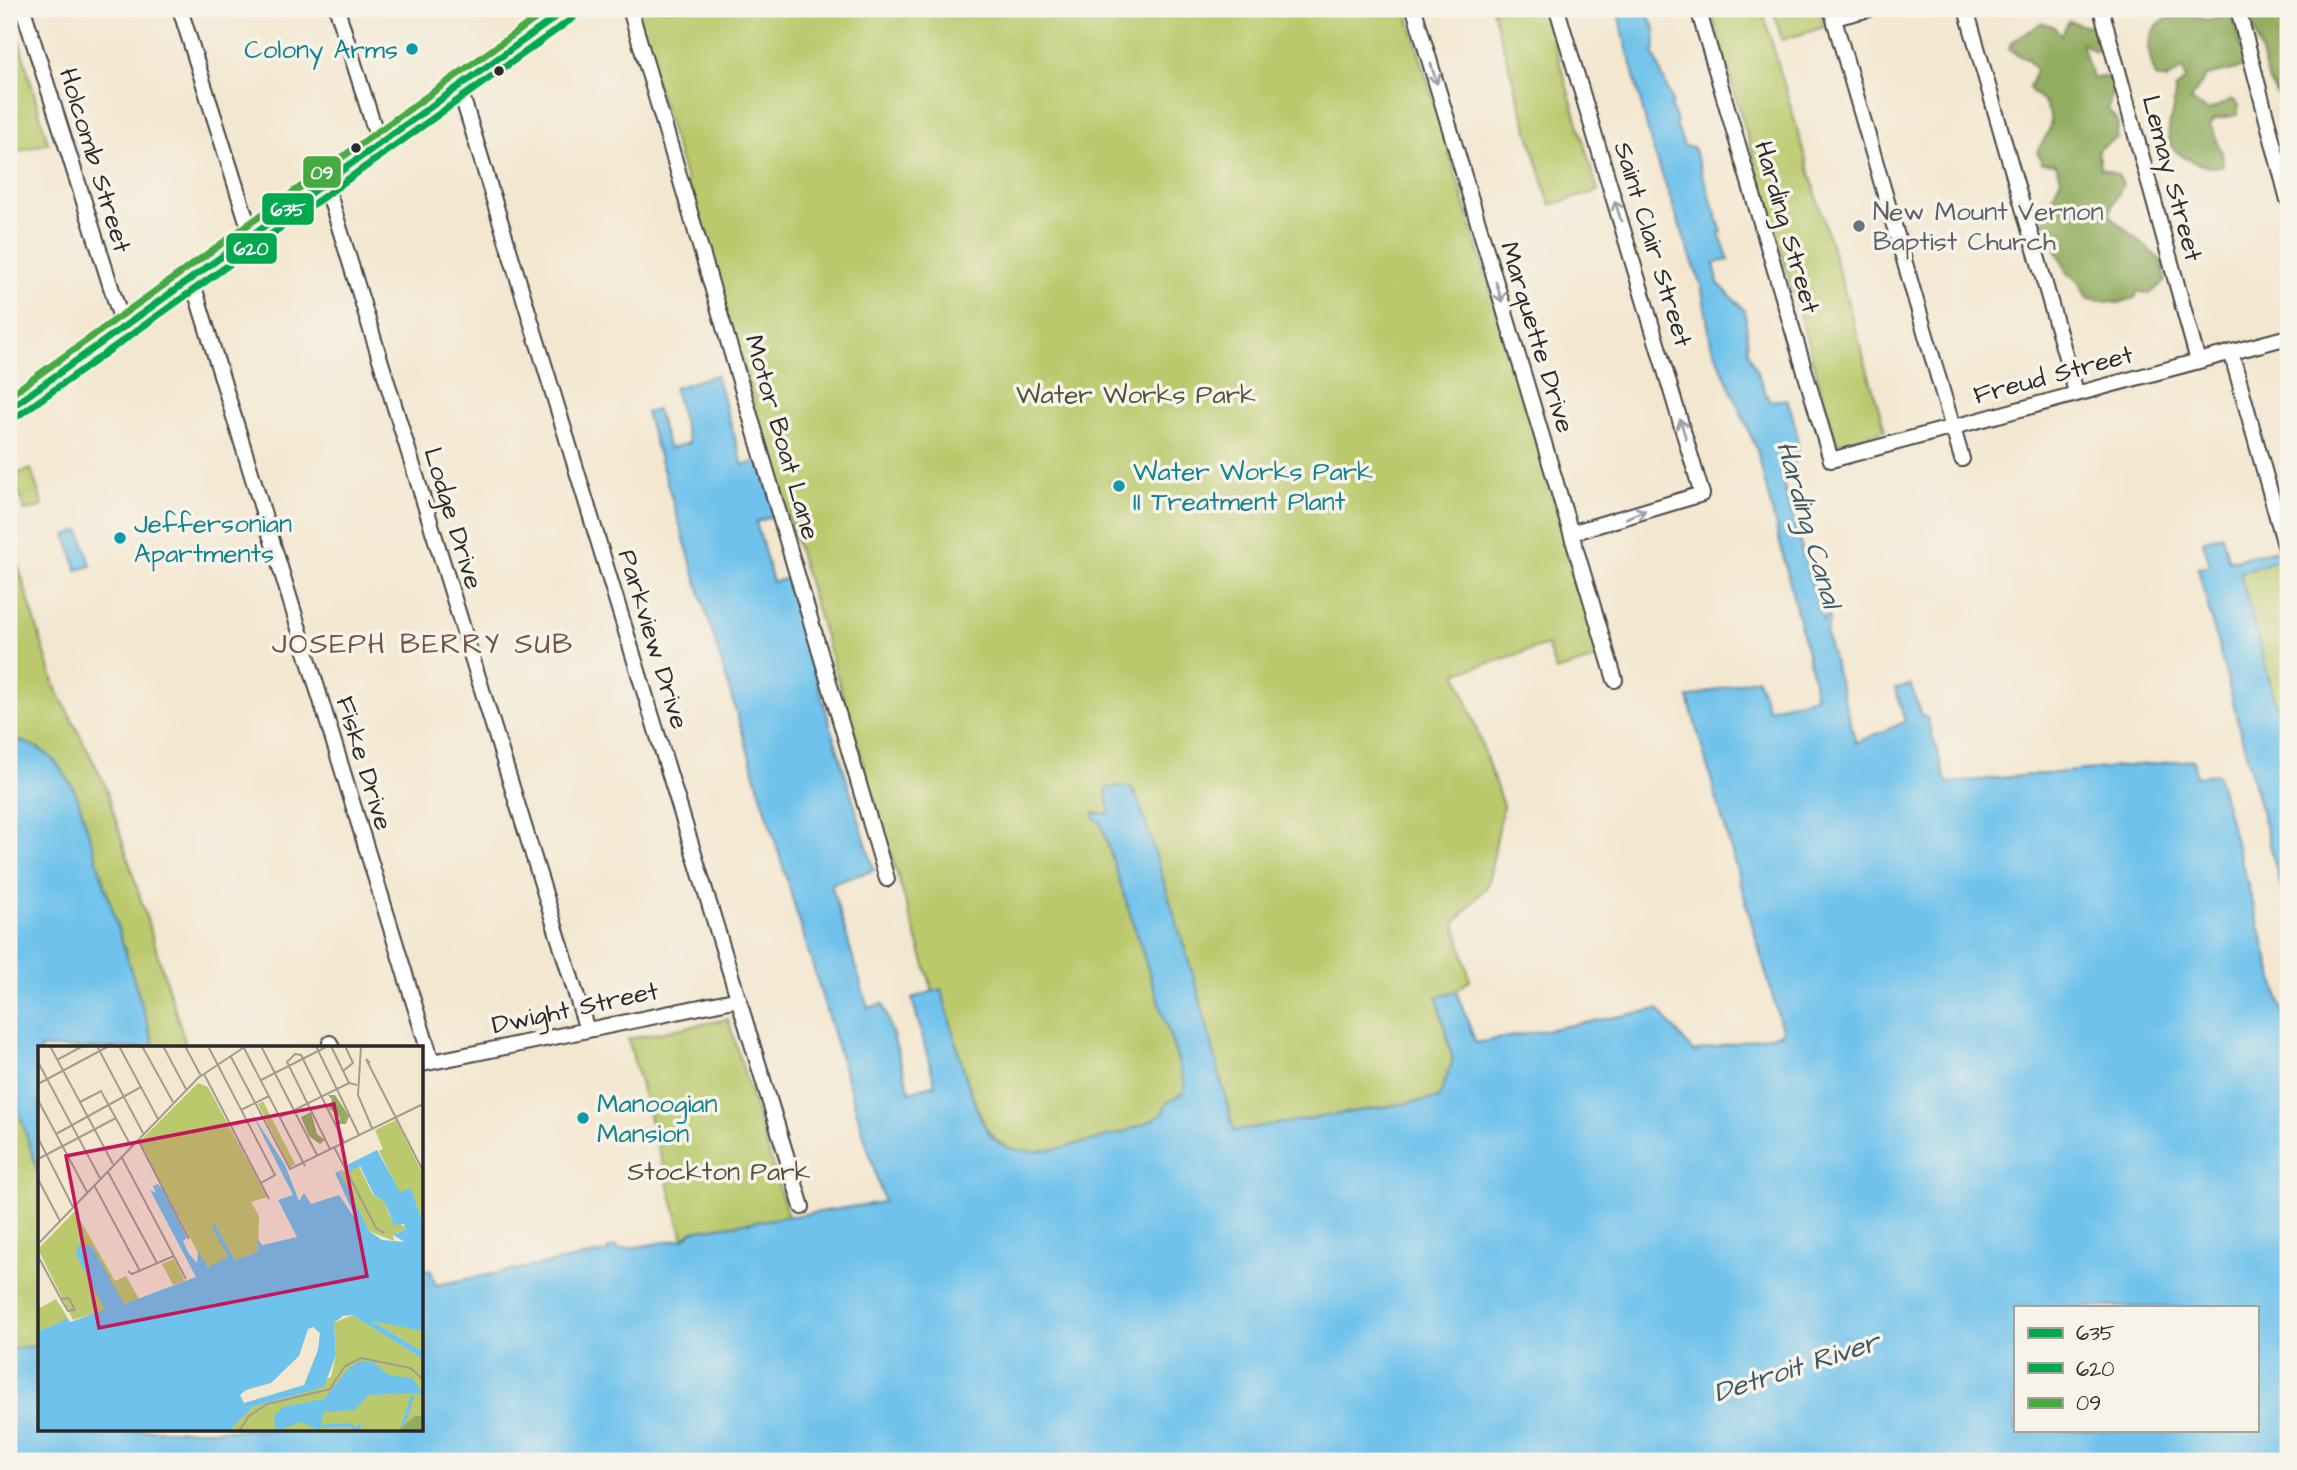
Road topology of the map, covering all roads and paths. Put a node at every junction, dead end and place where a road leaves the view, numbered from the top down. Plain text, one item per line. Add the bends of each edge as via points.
1 (23, 9) edge
2 (180, 9) edge
3 (337, 9) edge
4 (630, 9) edge
5 (1414, 9) edge
6 (1558, 9) edge
7 (1698, 9) edge
8 (1870, 9) edge
9 (1966, 9) edge
10 (2101, 9) edge
11 (2238, 9) edge
12 (560, 11) edge
13 (1832, 14) edge
14 (459, 86) junction
15 (379, 143) junction
16 (325, 181) junction
17 (2288, 200) edge
18 (251, 234) junction
19 (191, 277) junction
20 (123, 325) junction
21 (2288, 337) edge
22 (2231, 352) junction
23 (2198, 361) junction
24 (2076, 393) junction
25 (9, 409) edge
26 (1953, 427) junction
27 (1962, 459) dead end
28 (1831, 460) joint
29 (1571, 533) junction
30 (2288, 555) edge
31 (1615, 680) dead end
32 (887, 879) dead end
33 (739, 999) junction
34 (587, 1030) junction
35 (422, 1046) edge
36 (427, 1063) edge
37 (802, 1207) dead end

1 - 20 street, Holcomb Street
2 - 18 street
3 - 15 street
4 - 32 street, Motor Boat Lane
5 -> 29 street, Marquette Drive
29 -> 6 street, Saint Clair Street via 1702,494
7 - 28 street, Harding Street
8 - 13 street
9 - 24 street
10 - 23 street, Lemay Street
11 - 17 street
12 - 14 main road
13 - 26 street
14 - 15 main road
14 - 33 street, Parkview Drive
15 - 16 main road
16 - 18 main road
16 - 34 street, Lodge Drive
18 - 19 main road
19 - 20 main road
19 - 35 street, Fiske Drive
20 - 25 main road
21 - 22 street, Freud Street
22 - 23 street, Freud Street
22 - 30 street
23 - 24 street, Freud Street
24 - 26 street, Freud Street
26 - 27 street
26 - 28 street, Freud Street
29 - 31 street, Marquette Drive
33 - 34 street, Dwight Street
33 - 37 street, Parkview Drive
34 - 36 street, Dwight Street

